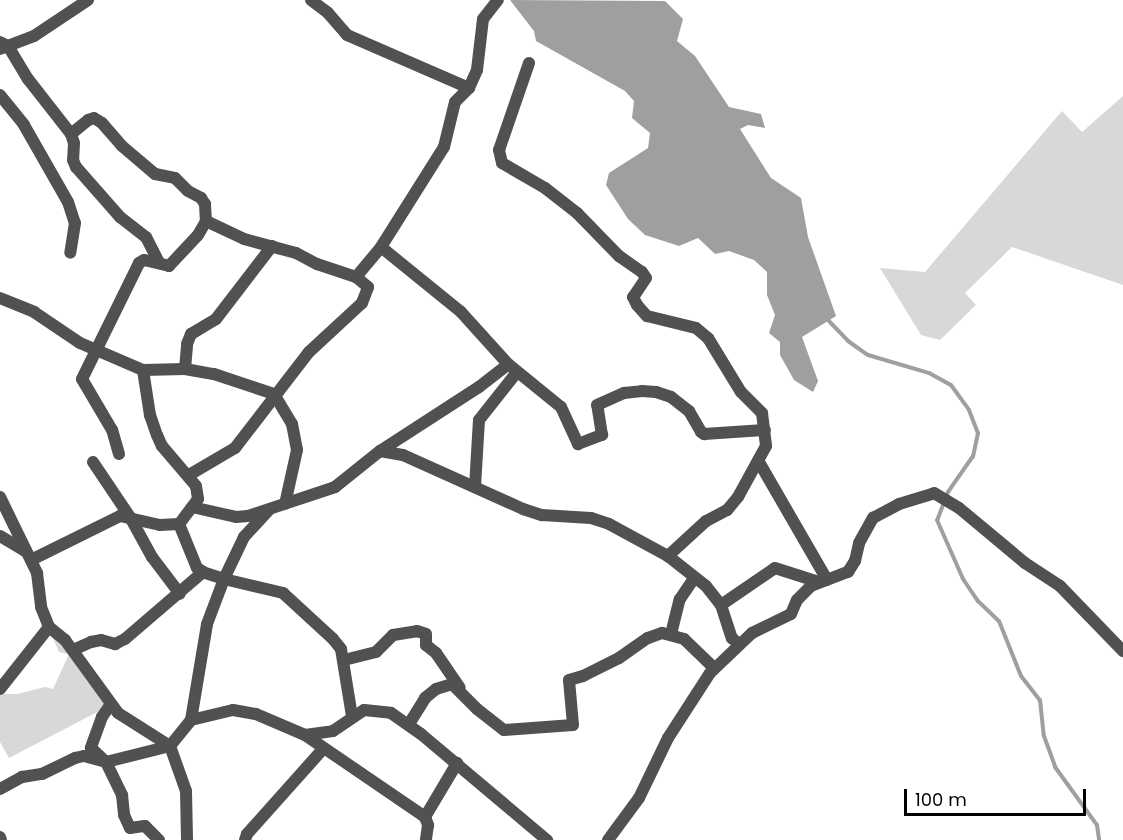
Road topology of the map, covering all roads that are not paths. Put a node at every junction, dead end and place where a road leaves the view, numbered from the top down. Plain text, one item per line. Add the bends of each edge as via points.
1 (88, 0) edge
2 (311, 0) edge
3 (498, 0) edge
4 (3, 46) edge
5 (530, 63) dead end
6 (469, 88) junction
7 (0, 95) edge
8 (71, 134) junction
9 (206, 221) junction
10 (272, 246) junction
11 (381, 247) junction
12 (70, 254) dead end
13 (159, 263) junction
14 (356, 277) junction
15 (0, 298) edge
16 (96, 349) junction
17 (513, 368) junction
18 (185, 369) junction
19 (142, 370) junction
20 (274, 394) junction
21 (765, 430) junction
22 (380, 451) junction
23 (119, 454) dead end
24 (93, 462) dead end
25 (759, 462) junction
26 (189, 475) junction
27 (475, 487) junction
28 (0, 497) edge
29 (285, 504) junction
30 (192, 507) junction
31 (270, 509) junction
32 (130, 517) junction
33 (179, 524) junction
34 (0, 536) edge
35 (30, 556) junction
36 (668, 556) junction
37 (203, 572) junction
38 (694, 578) junction
39 (224, 579) junction
40 (823, 581) junction
41 (180, 594) junction
42 (721, 605) junction
43 (49, 627) junction
44 (671, 634) junction
45 (739, 644) junction
46 (73, 650) junction
47 (1123, 651) edge
48 (344, 660) junction
49 (714, 668) junction
50 (0, 689) edge
51 (111, 704) junction
52 (477, 709) junction
53 (352, 716) junction
54 (191, 720) junction
55 (409, 724) junction
56 (305, 735) junction
57 (170, 746) junction
58 (324, 748) junction
59 (106, 762) junction
60 (457, 763) junction
61 (0, 789) edge
62 (425, 817) junction
63 (159, 840) edge
64 (187, 840) edge
65 (245, 840) edge
66 (426, 840) edge
67 (547, 840) edge
68 (608, 840) edge

1 - 4 street via 34,36
2 - 6 street via 347,35
3 - 6 street via 483,19 477,70
4 - 8 street
5 - 21 street via 500,150 502,163 545,188 642,272 646,278 633,297 647,316 696,328 708,338 741,392 762,413
6 - 11 street via 455,102 444,147
7 - 12 street via 24,125 68,202 75,223
8 - 9 street via 88,120 94,118 102,123 155,174 175,178 201,198 206,204
8 - 13 street via 76,167 120,217 146,237
9 - 10 street via 244,239
9 - 13 street via 169,266
10 - 14 street
10 - 18 street via 216,319 191,334
11 - 14 street
11 - 17 street via 461,312
13 - 16 street via 139,262
14 - 20 street via 368,287 362,303 309,352
15 - 16 street via 34,312 80,343
16 - 19 street
16 - 23 street via 82,379 112,430
17 - 21 street via 561,407 579,445 602,435 597,405 624,393 642,391 671,397 689,411 704,434
17 - 22 street
17 - 27 street via 479,420
18 - 19 street
18 - 20 street via 214,374
19 - 26 street via 157,435
20 - 26 street via 253,428 234,448
20 - 29 street via 292,424 297,450
21 - 25 street via 766,446
22 - 27 street via 403,455
22 - 29 street via 335,487
24 - 32 street
25 - 36 street via 727,510 706,521
25 - 40 street
26 - 30 street via 198,499
27 - 36 street via 542,515 591,518 609,524
28 - 35 street
29 - 31 street
30 - 31 street via 236,517
30 - 33 street
31 - 39 street via 244,537
32 - 33 street via 160,525
32 - 35 street via 117,517
32 - 41 street via 152,557
33 - 37 street via 197,568
34 - 35 street
35 - 43 street
36 - 38 street
37 - 39 street
37 - 41 street
38 - 42 street
38 - 44 street via 680,599
39 - 48 street via 283,592 333,639
39 - 54 street via 207,624
40 - 42 street via 775,568
40 - 45 street via 804,590 791,614 752,633
40 - 47 street via 851,569 859,543 878,513 934,493 1060,586
41 - 46 street via 121,641 113,644 101,640
42 - 45 street via 732,638
43 - 46 street
43 - 50 street
44 - 49 street via 684,639
44 - 52 street via 648,638 619,658 569,680 573,725 504,730
45 - 49 street
46 - 51 street
48 - 52 street via 376,652 393,634 426,634 426,645
48 - 53 street
49 - 68 street via 668,738 639,798
51 - 57 street via 127,720
51 - 59 street via 91,748
52 - 55 street via 452,684 436,689 425,699
53 - 55 street via 376,710 392,713
53 - 56 street via 333,731
54 - 56 street via 233,710 256,714
54 - 57 street
55 - 60 street
56 - 58 street
57 - 59 street
57 - 64 street via 186,791
58 - 62 street
58 - 65 street
59 - 61 street via 84,756 75,758
59 - 63 street via 122,795 130,828 145,826
60 - 62 street
60 - 67 street
62 - 66 street

